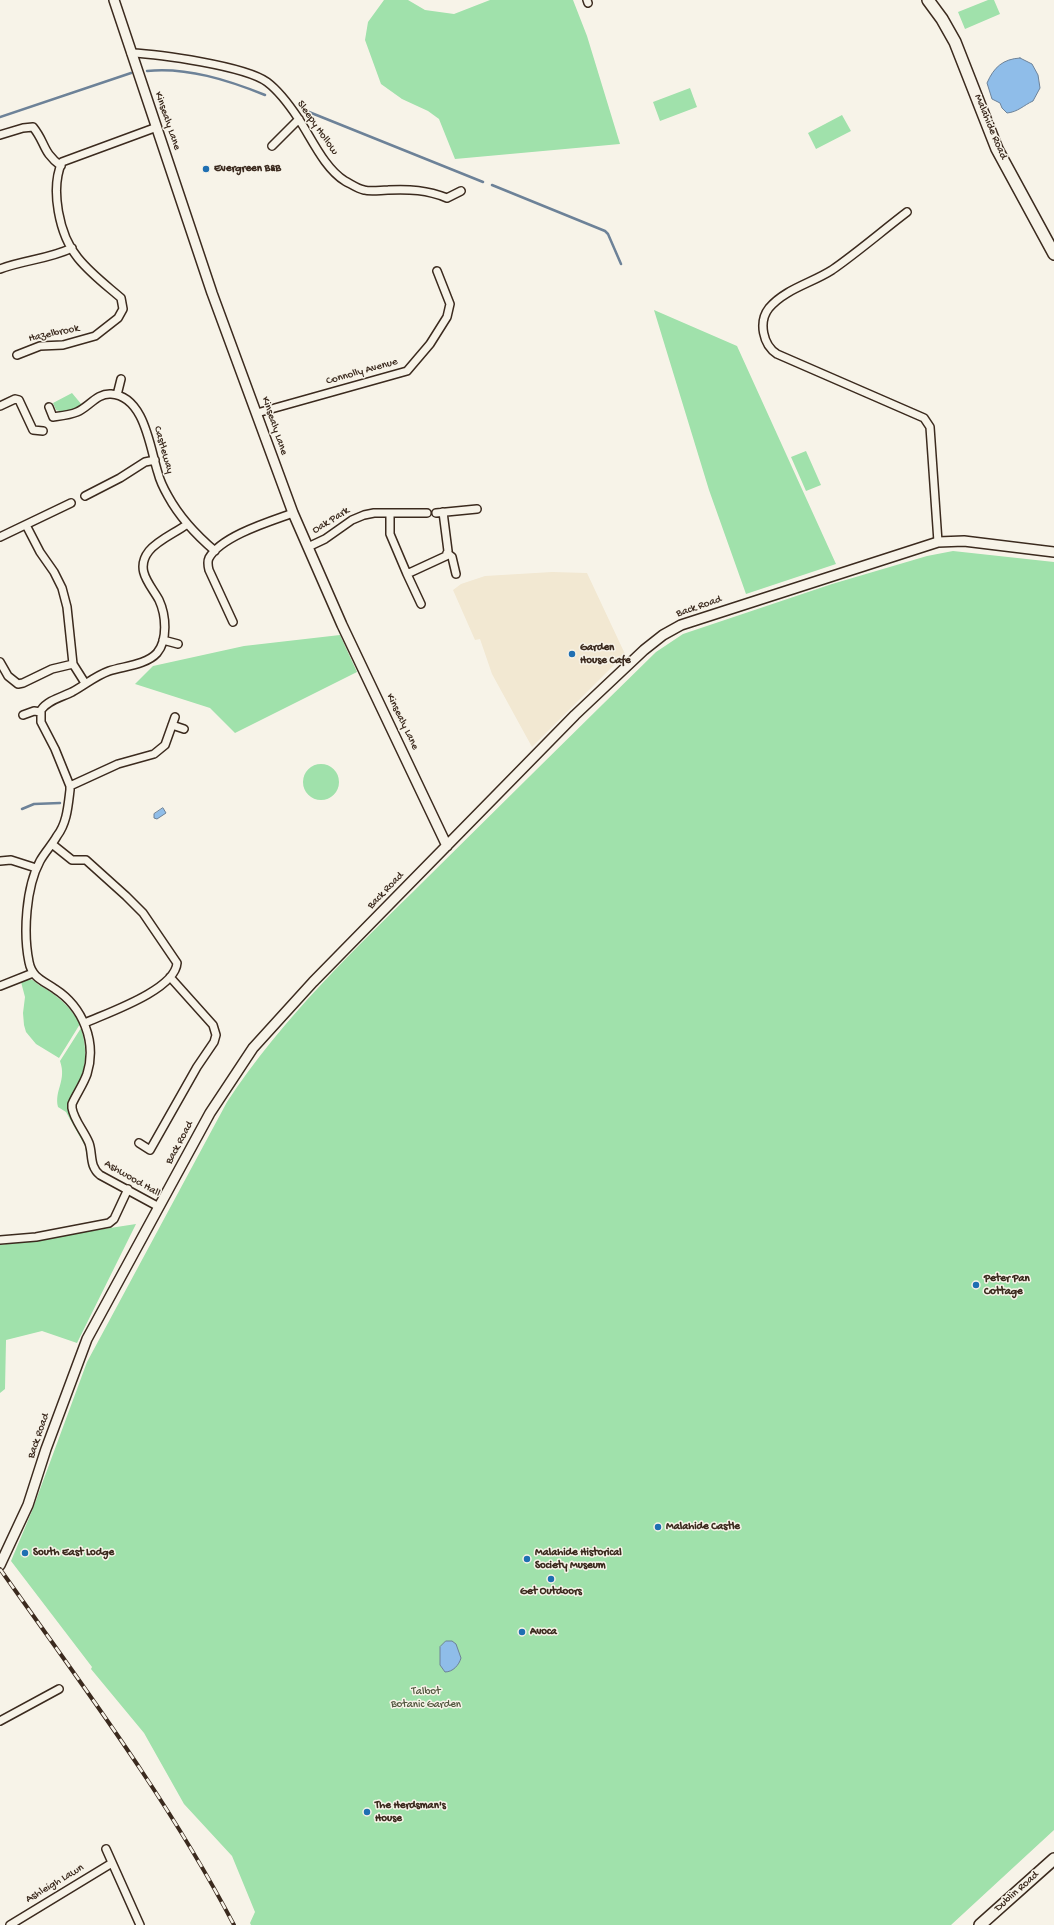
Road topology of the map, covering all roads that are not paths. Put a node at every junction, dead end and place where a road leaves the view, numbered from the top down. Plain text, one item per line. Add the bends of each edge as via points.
1 (114, 0) edge
2 (928, 0) edge
3 (131, 53) junction
4 (299, 119) junction
5 (157, 127) junction
6 (0, 135) edge
7 (272, 146) dead end
8 (61, 166) junction
9 (461, 191) dead end
10 (907, 212) dead end
11 (72, 248) junction
12 (1054, 254) edge
13 (0, 269) edge
14 (437, 271) dead end
15 (28, 351) junction
16 (17, 355) dead end
17 (31, 359) dead end
18 (122, 379) dead end
19 (117, 395) junction
20 (0, 406) edge
21 (49, 407) dead end
22 (257, 413) junction
23 (43, 431) dead end
24 (155, 460) junction
25 (85, 496) dead end
26 (71, 503) dead end
27 (477, 509) dead end
28 (293, 513) junction
29 (427, 513) dead end
30 (390, 514) junction
31 (26, 525) junction
32 (186, 525) junction
33 (0, 537) edge
34 (938, 542) junction
35 (308, 547) junction
36 (215, 551) junction
37 (1054, 552) edge
38 (447, 553) junction
39 (407, 574) junction
40 (456, 574) dead end
41 (421, 604) dead end
42 (233, 622) dead end
43 (163, 640) junction
44 (178, 644) dead end
45 (0, 662) edge
46 (73, 664) junction
47 (85, 683) junction
48 (40, 712) junction
49 (23, 715) dead end
50 (175, 717) dead end
51 (172, 725) junction
52 (184, 729) dead end
53 (70, 786) junction
54 (52, 844) junction
55 (448, 846) junction
56 (0, 861) edge
57 (36, 868) junction
58 (33, 973) junction
59 (170, 976) junction
60 (0, 986) edge
61 (85, 1023) junction
62 (139, 1143) dead end
63 (128, 1189) junction
64 (159, 1207) junction
65 (0, 1240) edge
66 (2, 1562) edge
67 (59, 1688) dead end
68 (0, 1721) edge
69 (106, 1849) dead end
70 (1054, 1859) edge
71 (112, 1862) junction
72 (10, 1925) edge
73 (140, 1925) edge
74 (980, 1925) edge

1 - 3 street, Kinsealy Lane
2 - 12 main road, Malahide Road via 955,42 997,149
3 - 4 street, Sleepy Hollow via 224,67 246,73 266,81
3 - 5 street, Kinsealy Lane
4 - 7 street
4 - 9 street, Sleepy Hollow via 321,156 343,180 364,190 411,189 447,198
5 - 8 street via 62,162
5 - 22 street, Kinsealy Lane via 212,293
6 - 8 street via 34,127 46,153
8 - 11 street, Hazelbrook via 56,192 60,214
10 - 34 street via 830,271 786,294 769,309 762,325 771,350 777,354 924,418 930,426
11 - 13 street via 43,259
11 - 15 street, Hazelbrook via 94,276 121,298 123,309 118,318 95,336 63,345 40,346
14 - 22 street, Connolly Avenue via 450,304 447,317 430,344 407,371
15 - 16 street, Hazelbrook
15 - 17 street
18 - 19 street
19 - 21 street via 109,394 96,398 77,412 53,417
19 - 24 street, Castleway via 128,402 143,420
20 - 23 street via 15,399 19,400 33,430
22 - 28 street, Kinsealy Lane
24 - 25 street via 145,462
24 - 32 street, Castleway via 167,495
26 - 31 street
27 - 38 street via 439,512
28 - 35 street, Kinsealy Lane
28 - 36 street via 226,542
29 - 30 street, Oak Park
30 - 35 street, Oak Park via 364,515
30 - 39 street via 390,534
31 - 33 street
31 - 46 street via 62,588 67,607
32 - 36 street, Castleway
32 - 43 street via 149,551 143,567 146,580 160,602 164,624
34 - 37 street, Back Road via 964,541
34 - 55 street, Back Road via 681,625 663,635 595,696
35 - 55 street, Kinsealy Lane via 342,625
36 - 42 street via 208,562 209,570
38 - 39 street via 446,556
38 - 40 street via 452,557
39 - 41 street
43 - 44 street
43 - 47 street via 157,653 149,659 99,674
45 - 46 street via 8,676 18,684 23,684 52,669
46 - 47 street
47 - 48 street via 47,703
48 - 49 street via 34,711
48 - 53 street via 41,722 55,748
50 - 51 street
51 - 52 street
51 - 53 street via 164,745 154,754 118,764
53 - 54 street via 65,821
54 - 57 street
54 - 59 street via 72,860 86,860 138,908 176,959 177,967
55 - 64 street, Back Road via 313,982 253,1048 210,1113
56 - 57 street via 11,860
57 - 58 street via 27,908 29,962
58 - 60 street
58 - 61 street, Ashwood Hall via 66,996
59 - 61 street via 146,997
59 - 62 street via 213,1025 216,1034 214,1042 197,1066 150,1150
61 - 63 street, Ashwood Hall via 90,1044 89,1060 84,1081 72,1104 73,1112 88,1141 90,1157 96,1172
63 - 64 street, Ashwood Hall
63 - 65 street via 114,1219 109,1224 36,1237
64 - 66 street, Back Road via 87,1339 28,1505
67 - 68 street
69 - 71 street
70 - 74 main road, Dublin Road
71 - 72 street, Ashleigh Lawn
71 - 73 street

